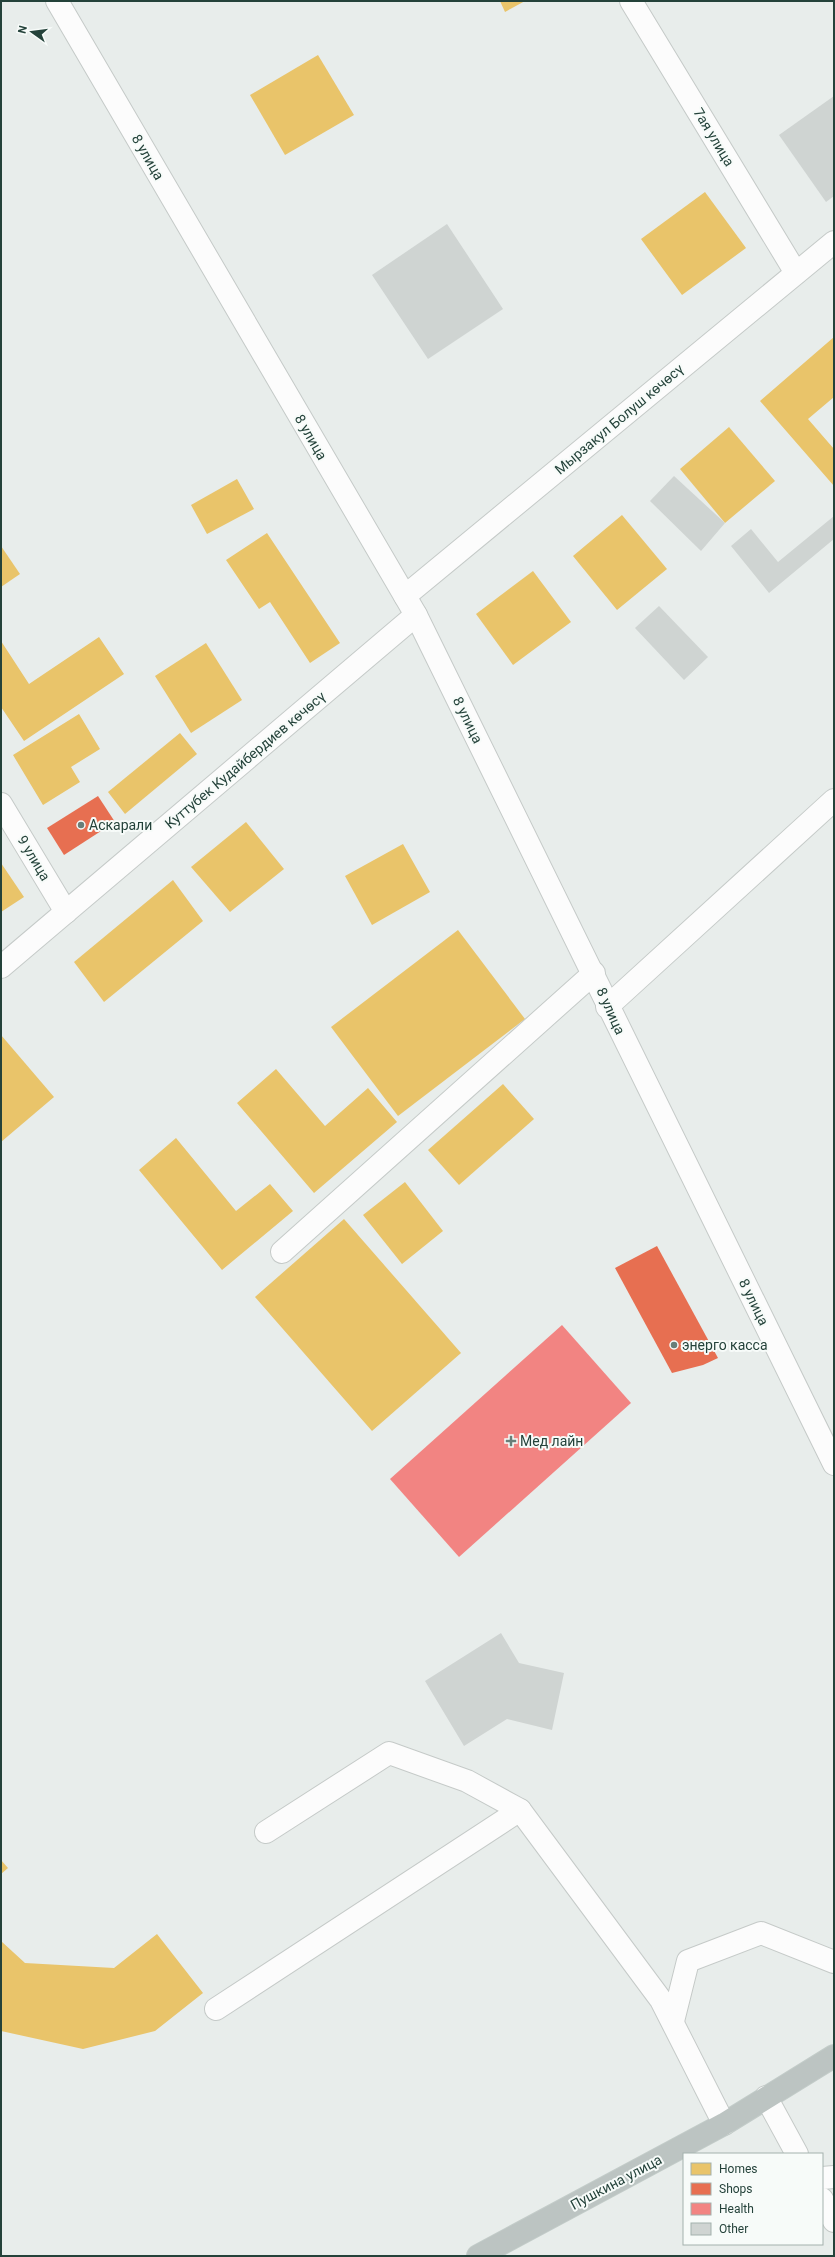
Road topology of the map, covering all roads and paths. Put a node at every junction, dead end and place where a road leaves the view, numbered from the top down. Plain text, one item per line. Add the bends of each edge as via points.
1 (57, 1) edge
2 (631, 1) edge
3 (834, 242) edge
4 (796, 273) junction
5 (405, 596) junction
6 (416, 616) junction
7 (834, 800) edge
8 (1, 804) edge
9 (66, 912) junction
10 (1, 967) edge
11 (594, 973) junction
12 (607, 1007) junction
13 (282, 1252) dead end
14 (834, 1464) edge
15 (520, 1810) junction
16 (266, 1832) dead end
17 (834, 1962) edge
18 (216, 2009) dead end
19 (673, 2021) junction
20 (834, 2056) edge
21 (766, 2097) junction
22 (724, 2124) junction
23 (796, 2153) edge
24 (834, 2177) edge
25 (823, 2178) edge
26 (823, 2201) edge
27 (834, 2221) edge
28 (478, 2256) edge

1 - 5 street, 8 улица
2 - 4 street, 7ая улица
3 - 4 street, Мырзакул Болуш көчөсү
4 - 5 street, Мырзакул Болуш көчөсү
5 - 6 street, 8 улица
6 - 9 street, Куттубек Кудайбердиев көчөсү
6 - 11 street, 8 улица
7 - 12 street
8 - 9 street, 9 улица
9 - 10 street, Куттубек Кудайбердиев көчөсү
11 - 12 street, 8 улица
11 - 13 street
12 - 14 street, 8 улица
15 - 16 street via 467,1781 389,1753
15 - 18 street
15 - 19 street
17 - 19 street via 761,1933 688,1961
19 - 22 street
20 - 21 highway, Пушкина улица
21 - 22 highway, Пушкина улица
21 - 23 street
22 - 28 highway, Пушкина улица
24 - 25 street
26 - 27 street

